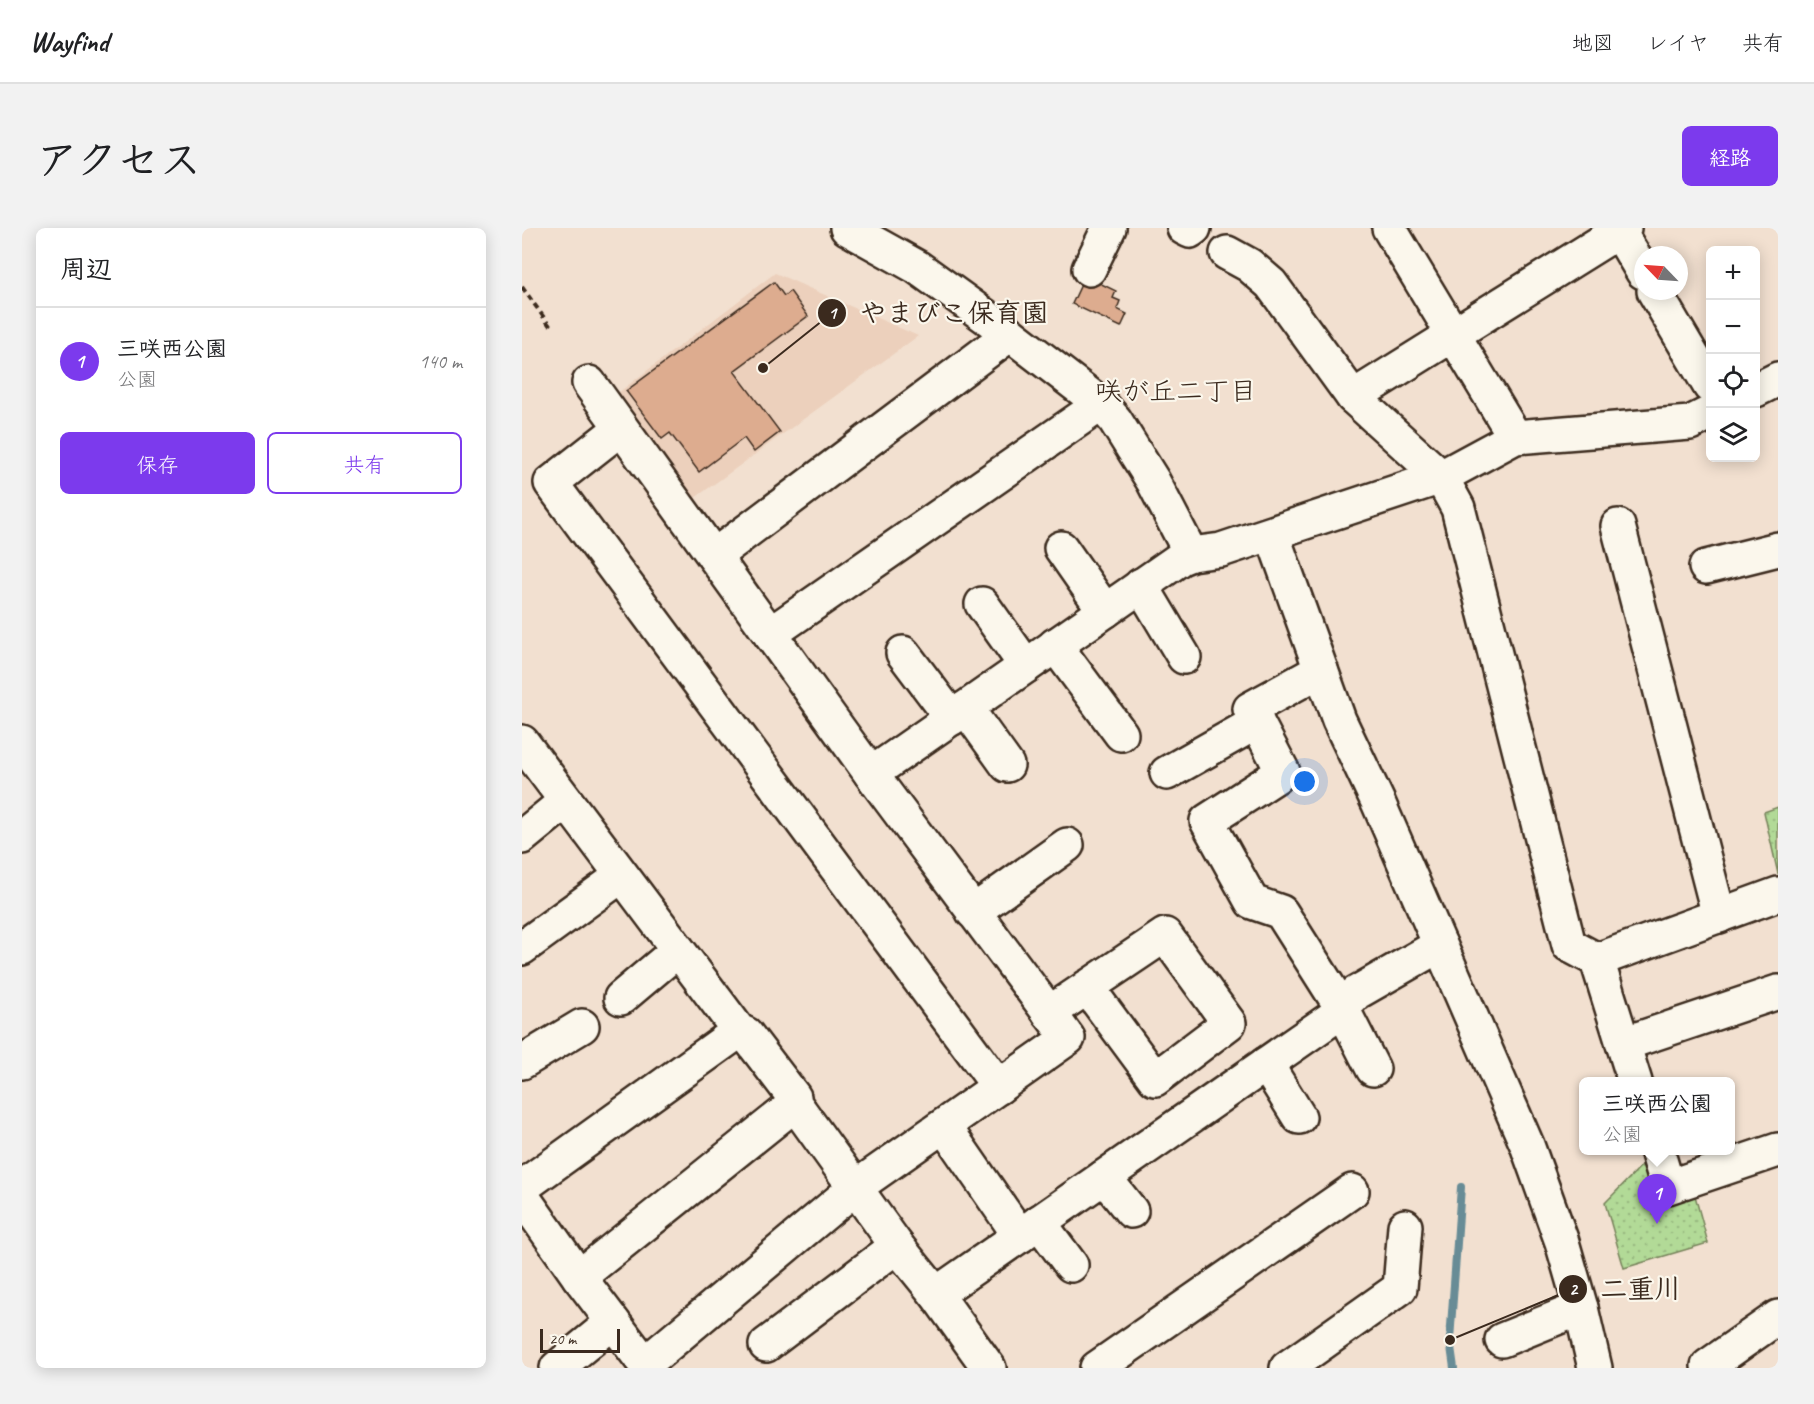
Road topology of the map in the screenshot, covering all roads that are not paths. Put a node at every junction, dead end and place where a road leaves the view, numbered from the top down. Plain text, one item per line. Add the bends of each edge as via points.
1 (847, 228) edge
2 (1109, 228) edge
3 (1184, 228) edge
4 (1194, 228) edge
5 (1389, 228) edge
6 (1620, 229) edge
7 (1227, 253) dead end
8 (1634, 256) edge
9 (1089, 269) dead end
10 (1659, 300) edge
11 (1010, 334) junction
12 (1453, 334) junction
13 (1706, 379) edge
14 (1778, 379) edge
15 (589, 383) dead end
16 (1760, 388) edge
17 (1353, 397) junction
18 (1101, 404) junction
19 (1706, 415) edge
20 (621, 428) junction
21 (1515, 437) junction
22 (1441, 477) junction
23 (1618, 526) dead end
24 (1272, 534) junction
25 (1061, 548) dead end
26 (1778, 549) edge
27 (1191, 554) junction
28 (714, 556) junction
29 (1706, 567) dead end
30 (1141, 585) junction
31 (982, 604) dead end
32 (1105, 611) junction
33 (770, 634) junction
34 (1055, 645) junction
35 (903, 653) dead end
36 (1184, 657) dead end
37 (1026, 666) junction
38 (1321, 670) junction
39 (959, 713) junction
40 (1257, 722) junction
41 (1121, 734) dead end
42 (526, 754) edge
43 (1007, 765) dead end
44 (1167, 773) dead end
45 (871, 774) junction
46 (566, 801) junction
47 (522, 837) edge
48 (1067, 845) dead end
49 (621, 876) junction
50 (1778, 894) edge
51 (973, 912) junction
52 (1719, 916) junction
53 (1440, 945) junction
54 (522, 948) edge
55 (678, 950) junction
56 (1598, 960) junction
57 (1087, 987) dead end
58 (1778, 992) edge
59 (621, 998) dead end
60 (1342, 1008) junction
61 (1048, 1013) junction
62 (582, 1026) dead end
63 (739, 1031) junction
64 (1623, 1044) junction
65 (522, 1062) edge
66 (1266, 1064) junction
67 (1373, 1069) dead end
68 (1633, 1077) edge
69 (999, 1087) junction
70 (795, 1104) junction
71 (1299, 1117) dead end
72 (944, 1126) junction
73 (1778, 1150) edge
74 (1658, 1155) edge
75 (1104, 1177) junction
76 (522, 1187) edge
77 (856, 1187) junction
78 (1352, 1191) dead end
79 (1131, 1211) dead end
80 (527, 1213) edge
81 (1406, 1226) dead end
82 (1030, 1229) junction
83 (897, 1246) junction
84 (1071, 1265) dead end
85 (579, 1277) junction
86 (936, 1294) junction
87 (1581, 1308) junction
88 (1778, 1317) edge
89 (613, 1322) junction
90 (1502, 1340) dead end
91 (766, 1345) dead end
92 (646, 1366) edge
93 (1708, 1366) dead end
94 (557, 1368) edge
95 (989, 1368) edge
96 (1097, 1368) edge
97 (1287, 1368) edge
98 (1595, 1368) edge

1 - 11 street via 917,267
2 - 9 street
3 - 4 street
5 - 12 street
6 - 8 street
6 - 12 street
7 - 17 street via 1271,284
10 - 13 street
11 - 18 street
11 - 28 street
12 - 17 street
12 - 21 street
14 - 16 street
15 - 20 street
17 - 22 street
18 - 27 street via 1153,481
18 - 33 street
19 - 21 street via 1690,423
20 - 28 street
20 - 69 street via 551,483
21 - 22 street
22 - 24 street
22 - 56 street via 1458,508 1569,945
23 - 52 street
24 - 27 street via 1221,550
24 - 38 street
25 - 32 street
26 - 29 street
27 - 30 street
28 - 33 street
30 - 32 street
30 - 36 street
31 - 37 street
32 - 34 street
33 - 45 street
34 - 37 street
34 - 41 street
35 - 39 street
37 - 39 street
38 - 40 street via 1250,709
38 - 53 street via 1339,720
39 - 43 street
39 - 45 street
40 - 44 street
40 - 60 street via 1283,772 1207,821 1252,902 1281,912
42 - 46 street
45 - 51 street
46 - 47 street
46 - 49 street
48 - 51 street
49 - 54 street
49 - 55 street
50 - 52 street
51 - 61 street
52 - 56 street
53 - 60 street via 1356,993
53 - 87 street via 1527,1145
55 - 59 street
55 - 63 street
56 - 64 street
57 - 61 street
58 - 64 street
60 - 66 street
60 - 67 street
61 - 69 street via 1068,1038
62 - 65 street
63 - 70 street via 753,1043 794,1097
63 - 76 street
64 - 68 street
66 - 71 street
66 - 75 street
69 - 72 street
70 - 77 street
70 - 85 street
72 - 77 street
72 - 82 street
73 - 74 street via 1668,1187
75 - 79 street
75 - 82 street
77 - 83 street
77 - 92 street
78 - 96 street
80 - 85 street
81 - 97 street via 1400,1288
82 - 84 street
82 - 86 street
83 - 86 street
83 - 91 street
85 - 89 street
86 - 95 street
87 - 90 street
87 - 98 street
88 - 93 street
89 - 92 street
89 - 94 street

